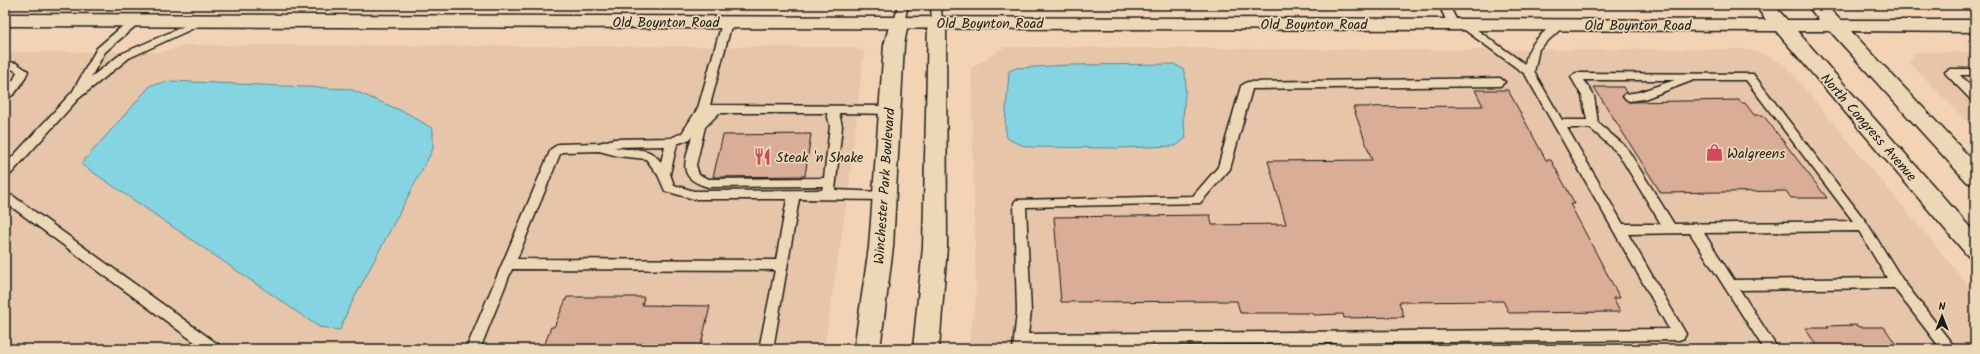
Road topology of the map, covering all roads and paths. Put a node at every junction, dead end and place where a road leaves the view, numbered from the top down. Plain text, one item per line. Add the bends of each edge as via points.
1 (1444, 5) edge
2 (1764, 5) edge
3 (1816, 5) edge
4 (901, 14) edge
5 (936, 14) edge
6 (5, 20) edge
7 (136, 20) junction
8 (204, 21) junction
9 (726, 23) junction
10 (1458, 24) junction
11 (1560, 24) junction
12 (1781, 25) junction
13 (1835, 25) junction
14 (1975, 26) edge
15 (5, 65) edge
16 (1529, 72) junction
17 (1975, 72) edge
18 (1698, 76) junction
19 (1500, 82) dead end
20 (5, 95) edge
21 (74, 96) junction
22 (1588, 96) junction
23 (1600, 96) dead end
24 (1629, 97) dead end
25 (1975, 97) edge
26 (703, 109) junction
27 (832, 109) junction
28 (715, 110) junction
29 (889, 110) junction
30 (1559, 124) junction
31 (1593, 124) junction
32 (672, 142) junction
33 (599, 147) junction
34 (5, 173) edge
35 (664, 174) junction
36 (1975, 177) edge
37 (828, 188) junction
38 (794, 194) junction
39 (883, 196) junction
40 (5, 198) edge
41 (1863, 226) junction
42 (1694, 228) junction
43 (1619, 229) junction
44 (1671, 229) junction
45 (1975, 249) edge
46 (508, 264) junction
47 (782, 265) junction
48 (1897, 283) junction
49 (1730, 285) junction
50 (1336, 343) edge
51 (1020, 345) edge
52 (214, 349) edge
53 (474, 349) edge
54 (766, 349) edge
55 (867, 349) edge
56 (926, 349) edge
57 (1771, 349) edge
58 (1949, 349) edge

1 - 10 lane
2 - 12 street, North Congress Avenue
3 - 13 street
4 - 5 street, Old Boynton Road
4 - 9 street, Old Boynton Road
4 - 29 street, Winchester Park Boulevard via 894,45
5 - 10 street, Old Boynton Road
5 - 56 street via 935,247
6 - 7 street, Old Boynton Road
7 - 8 street, Old Boynton Road
7 - 21 lane via 101,50
8 - 9 street, Old Boynton Road
8 - 21 lane via 125,56
9 - 26 lane
10 - 11 street, Old Boynton Road
10 - 16 lane
11 - 12 street, Old Boynton Road
11 - 16 lane via 1535,47
12 - 13 street, Old Boynton Road
12 - 45 street, North Congress Avenue
13 - 14 street, Old Boynton Road
13 - 36 street
15 - 20 lane via 23,70 19,81
16 - 30 lane
17 - 25 lane via 1950,72
18 - 22 lane via 1576,77
18 - 24 lane via 1640,96
18 - 41 lane via 1750,76
19 - 51 lane via 1247,86 1224,169 1196,200 1020,203 1024,312
21 - 34 lane
22 - 23 lane
22 - 31 lane
26 - 28 lane
26 - 32 lane via 686,136
27 - 28 lane
27 - 29 lane
27 - 37 lane via 836,126
28 - 37 lane via 700,126 690,166 695,178 708,183
29 - 39 street, Winchester Park Boulevard
30 - 31 lane
30 - 43 lane
31 - 44 lane via 1622,150
32 - 33 lane
32 - 35 lane
33 - 35 lane via 650,156
33 - 46 lane via 566,147 555,152
35 - 38 lane via 669,188 694,195
37 - 38 lane
37 - 39 lane
38 - 47 lane
39 - 55 street, Winchester Park Boulevard via 881,247
40 - 52 lane
41 - 42 lane
41 - 48 lane
42 - 44 lane
42 - 49 lane
43 - 44 lane
43 - 50 lane via 1679,334
46 - 47 lane
46 - 53 lane
47 - 54 lane
48 - 49 lane
48 - 58 lane
49 - 57 lane
50 - 51 lane

